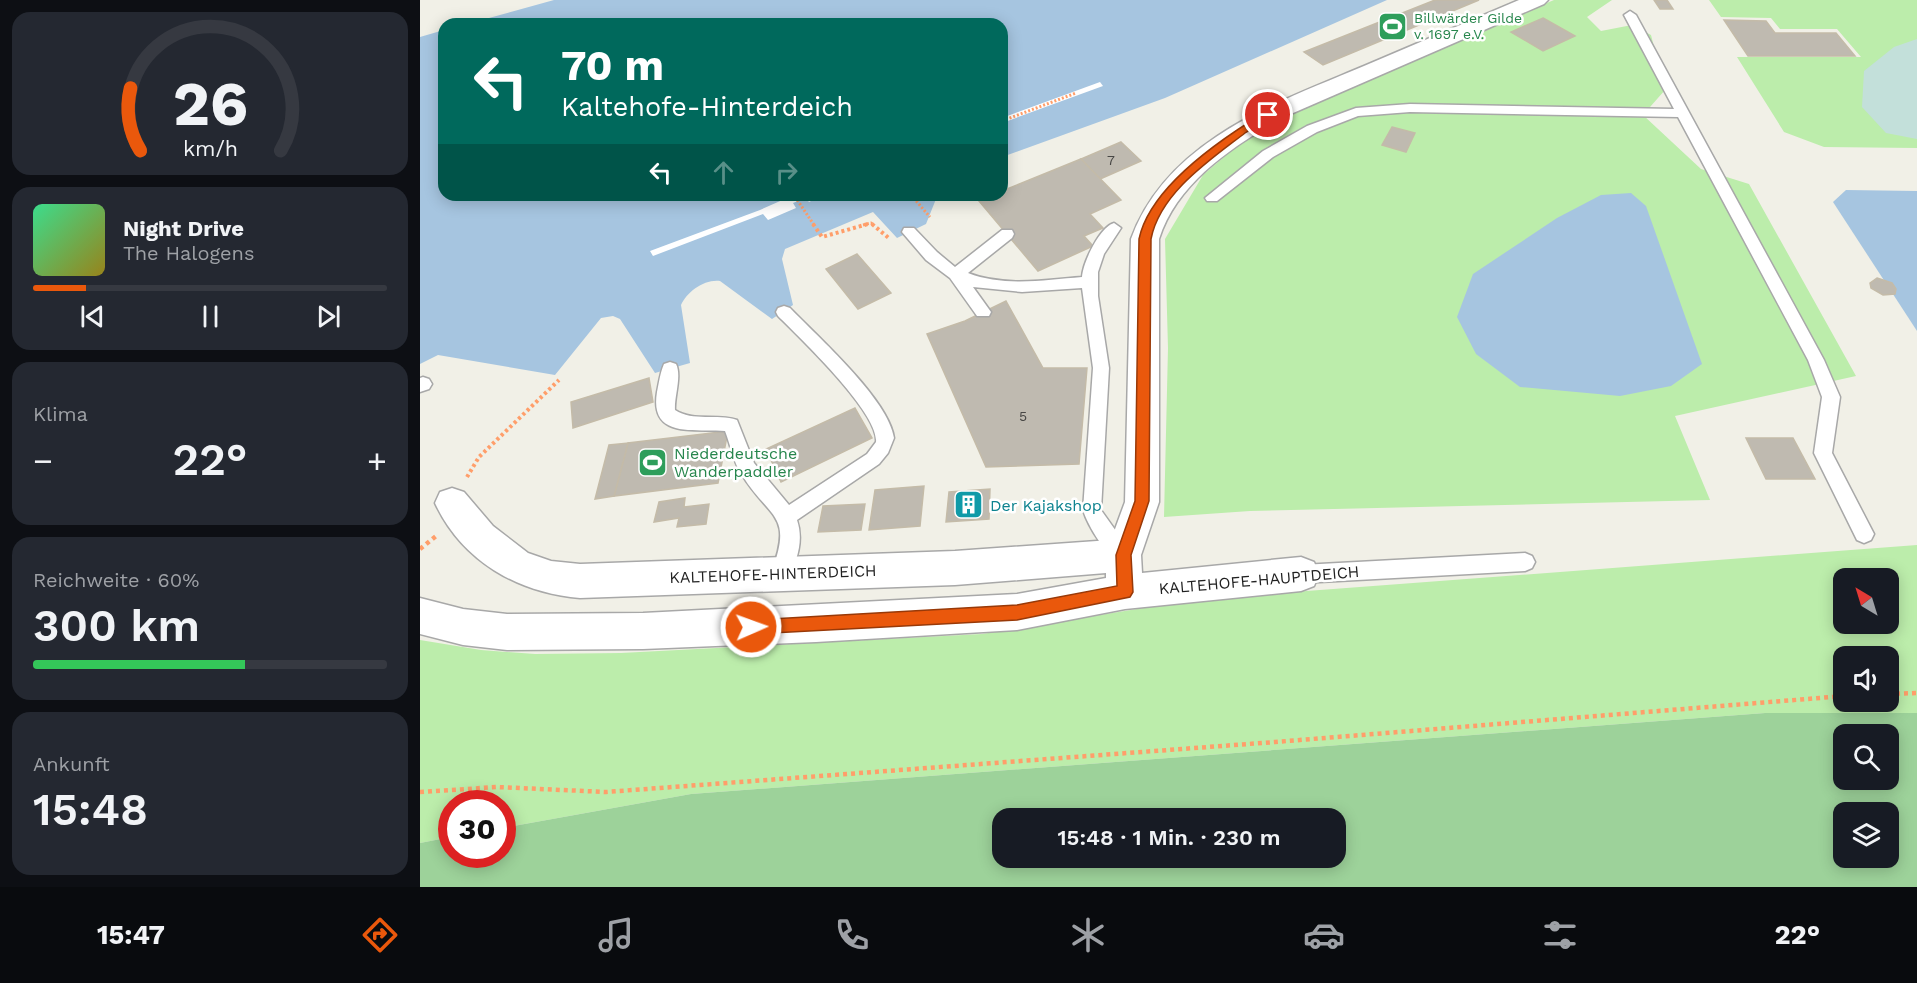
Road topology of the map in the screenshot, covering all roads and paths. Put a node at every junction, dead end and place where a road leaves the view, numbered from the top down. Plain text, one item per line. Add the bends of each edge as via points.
1 (1537, 0) edge
2 (1630, 15) dead end
3 (1076, 93) dead end
4 (1683, 113) junction
5 (1008, 119) edge
6 (1212, 198) dead end
7 (798, 201) edge
8 (1114, 228) dead end
9 (909, 232) dead end
10 (1007, 234) dead end
11 (925, 249) junction
12 (956, 275) junction
13 (1089, 282) junction
14 (784, 312) dead end
15 (983, 312) dead end
16 (670, 369) dead end
17 (559, 380) dead end
18 (451, 507) junction
19 (788, 516) junction
20 (1864, 534) dead end
21 (420, 549) edge
22 (1124, 555) junction
23 (1525, 562) dead end
24 (781, 573) junction
25 (1301, 574) joint
26 (1125, 592) junction
27 (420, 616) edge
28 (1917, 693) edge
29 (1899, 694) edge
30 (1833, 697) edge
31 (420, 792) edge

1 - 22 street via 1268,115 1189,173 1158,208 1148,222 1145,239 1142,501
2 - 4 lane
3 - 5 path
4 - 6 lane via 1410,108 1356,112 1312,129 1268,154
4 - 20 lane via 1816,360 1831,397 1823,453
7 - 11 path via 822,237 871,223 907,255
8 - 13 lane via 1095,257
9 - 11 lane
10 - 12 lane
11 - 12 lane
12 - 13 lane via 1013,287
12 - 15 lane
13 - 22 lane via 1101,368 1092,510 1096,521
14 - 19 lane via 856,389 885,434 884,446 873,459
16 - 19 lane via 666,414 677,422 694,426 730,424 748,468
17 - 18 path via 479,457
18 - 21 path
18 - 24 street, KALTEHOFE-HINTERDEICH via 495,552 521,569 544,577 618,581
19 - 24 lane via 790,546
22 - 24 street, KALTEHOFE-HINTERDEICH via 955,568
22 - 26 street
23 - 25 lane, KALTEHOFE-HAUPTDEICH
25 - 26 street, KALTEHOFE-HAUPTDEICH
26 - 27 street, KALTEHOFE-HAUPTDEICH via 1017,612 643,631 507,632 463,627
28 - 29 path
30 - 31 path via 606,792 497,787

